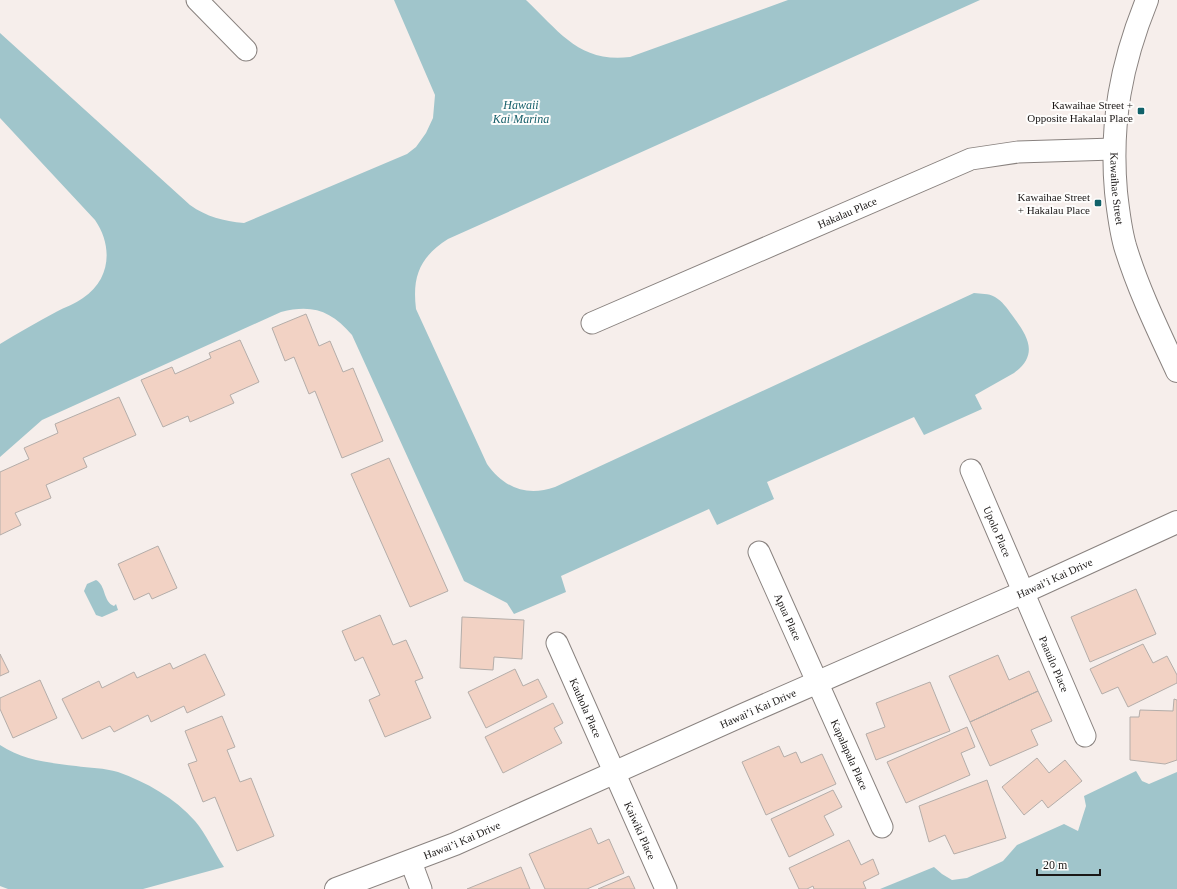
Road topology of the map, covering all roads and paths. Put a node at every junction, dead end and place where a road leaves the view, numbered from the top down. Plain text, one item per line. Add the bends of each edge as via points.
1 (197, 0) edge
2 (1147, 0) edge
3 (246, 50) dead end
4 (1113, 149) junction
5 (592, 323) dead end
6 (1177, 371) edge
7 (972, 470) dead end
8 (1177, 522) edge
9 (759, 552) dead end
10 (1024, 592) junction
11 (557, 643) dead end
12 (818, 682) junction
13 (1085, 736) dead end
14 (614, 773) junction
15 (882, 827) dead end
16 (410, 862) junction
17 (336, 889) edge
18 (421, 889) edge
19 (666, 889) edge

1 - 3 street
2 - 4 main road, Kawaihae Street via 1130,44 1118,102
4 - 5 street, Hakalau Place via 1018,152 971,159
4 - 6 main road, Kawaihae Street via 1118,214 1124,244 1142,295
7 - 10 street, Upolo Place
8 - 10 main road, Hawai’i Kai Drive
9 - 12 street, Apua Place
10 - 12 main road, Hawai’i Kai Drive
10 - 13 street, Paauilo Place
11 - 14 street, Kauhola Place
12 - 14 main road, Hawai’i Kai Drive
12 - 15 street, Kapalapala Place
14 - 16 main road, Hawai’i Kai Drive
14 - 19 street, Kaiwiki Place
16 - 17 main road, Hawai’i Kai Drive
16 - 18 street

